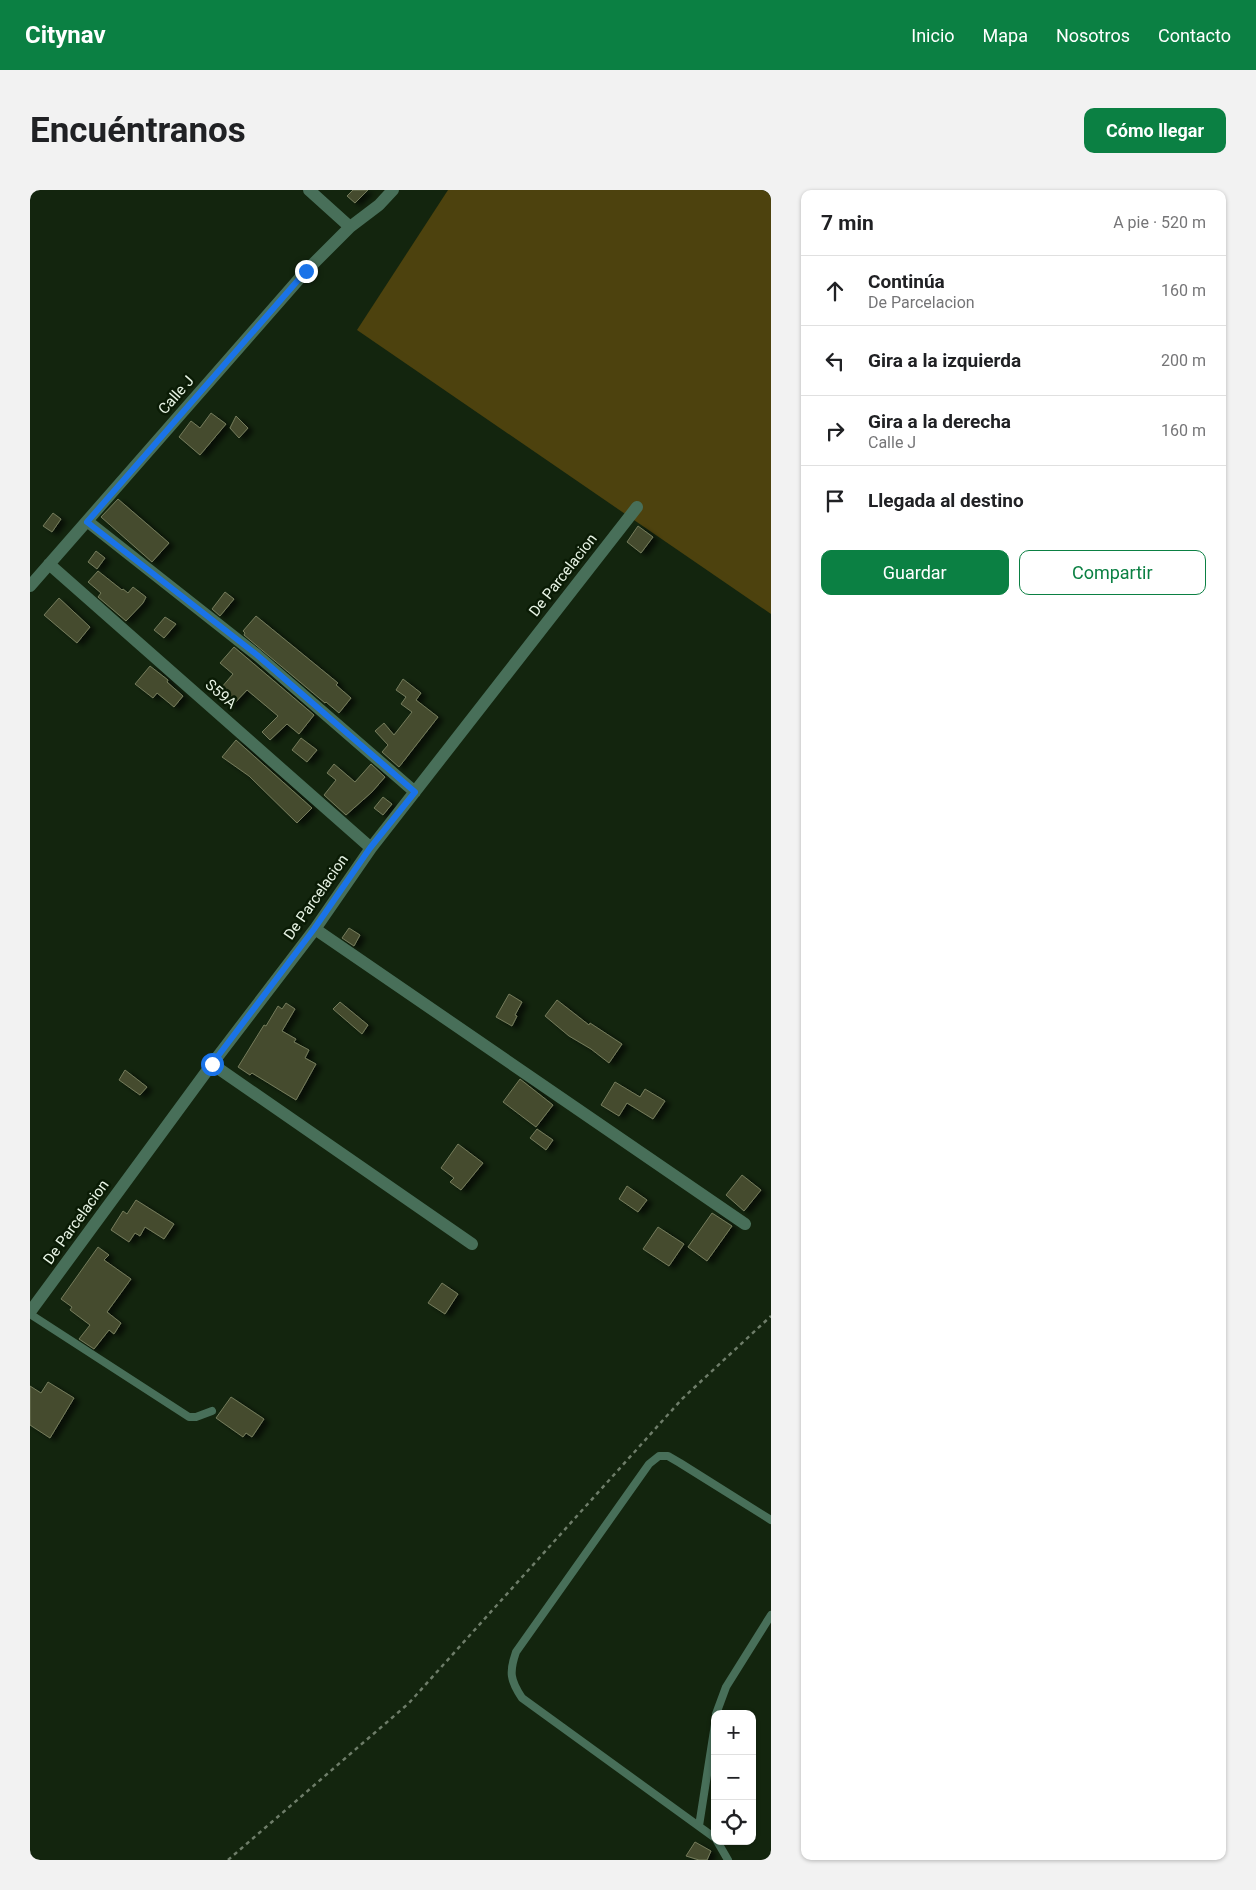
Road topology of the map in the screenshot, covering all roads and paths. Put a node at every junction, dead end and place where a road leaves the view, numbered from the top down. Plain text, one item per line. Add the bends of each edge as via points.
1 (309, 190) edge
2 (393, 190) edge
3 (350, 227) junction
4 (637, 507) dead end
5 (87, 522) junction
6 (49, 564) junction
7 (30, 586) edge
8 (415, 792) junction
9 (370, 848) junction
10 (314, 929) junction
11 (212, 1064) junction
12 (745, 1224) dead end
13 (472, 1244) dead end
14 (30, 1313) edge
15 (771, 1316) edge
16 (212, 1412) dead end
17 (771, 1520) edge
18 (771, 1615) edge
19 (717, 1710) edge
20 (711, 1750) edge
21 (699, 1826) junction
22 (711, 1835) edge
23 (719, 1845) edge
24 (228, 1860) edge
25 (728, 1860) edge

1 - 3 street
2 - 3 street, Calle J
3 - 5 street, Calle J via 306,271
4 - 8 street, De Parcelacion
5 - 6 street, Calle J
5 - 8 street via 257,655
6 - 7 street, Calle J
6 - 9 street, S59A
8 - 9 street, De Parcelacion
9 - 10 street, De Parcelacion
10 - 11 street, De Parcelacion
10 - 12 street
11 - 13 street
11 - 14 street, De Parcelacion
14 - 16 lane via 190,1417
15 - 24 path via 682,1399 409,1703
17 - 21 lane via 680,1462 668,1456 658,1456 649,1464 516,1652 510,1668 513,1685 522,1698
18 - 19 lane via 726,1687
20 - 21 lane
21 - 22 lane
23 - 25 lane

